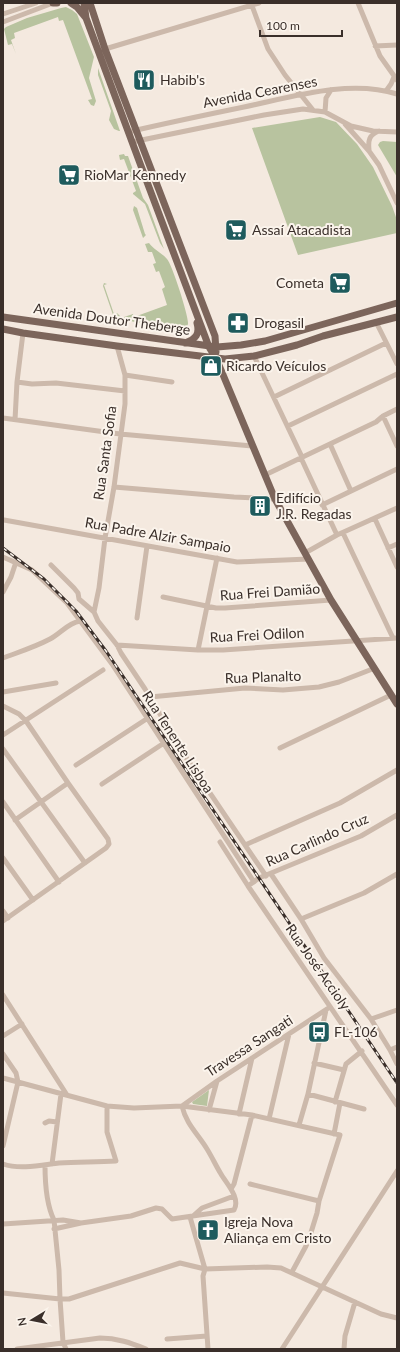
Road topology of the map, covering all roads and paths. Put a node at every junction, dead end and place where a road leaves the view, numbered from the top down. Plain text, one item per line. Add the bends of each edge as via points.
1 (36, 3) edge
2 (53, 3) edge
3 (57, 3) edge
4 (71, 3) edge
5 (84, 3) edge
6 (90, 3) edge
7 (259, 3) edge
8 (358, 3) edge
9 (252, 4) edge
10 (3, 14) edge
11 (86, 18) junction
12 (3, 22) edge
13 (397, 45) edge
14 (375, 46) junction
15 (106, 49) junction
16 (396, 78) edge
17 (331, 90) junction
18 (386, 90) junction
19 (397, 94) edge
20 (302, 95) junction
21 (313, 110) junction
22 (325, 112) junction
23 (343, 122) junction
24 (137, 130) junction
25 (379, 131) junction
26 (128, 132) junction
27 (397, 132) edge
28 (141, 140) junction
29 (132, 142) junction
30 (369, 151) junction
31 (397, 204) edge
32 (191, 297) junction
33 (397, 303) edge
34 (3, 317) edge
35 (397, 317) edge
36 (376, 322) junction
37 (60, 326) junction
38 (3, 329) edge
39 (23, 333) junction
40 (59, 338) junction
41 (185, 343) junction
42 (386, 343) junction
43 (117, 346) junction
44 (213, 347) junction
45 (254, 356) junction
46 (216, 358) junction
47 (397, 364) edge
48 (397, 374) edge
49 (125, 375) junction
50 (17, 382) junction
51 (172, 382) dead end
52 (125, 392) junction
53 (274, 397) junction
54 (397, 409) edge
55 (382, 416) junction
56 (3, 418) edge
57 (15, 420) junction
58 (288, 426) junction
59 (120, 434) junction
60 (330, 444) junction
61 (252, 446) junction
62 (397, 446) edge
63 (302, 458) junction
64 (397, 469) edge
65 (265, 475) junction
66 (114, 487) junction
67 (351, 491) junction
68 (275, 499) junction
69 (322, 505) junction
70 (397, 508) edge
71 (374, 518) junction
72 (4, 520) dead end
73 (343, 533) junction
74 (337, 536) junction
75 (105, 538) junction
76 (397, 544) edge
77 (147, 546) junction
78 (388, 548) junction
79 (307, 556) junction
80 (3, 557) edge
81 (217, 558) junction
82 (16, 562) junction
83 (51, 565) dead end
84 (397, 567) edge
85 (3, 592) edge
86 (164, 597) dead end
87 (331, 600) junction
88 (207, 606) junction
89 (94, 612) junction
90 (77, 618) junction
91 (137, 618) dead end
92 (395, 638) edge
93 (358, 641) junction
94 (117, 645) junction
95 (198, 650) junction
96 (3, 658) edge
97 (375, 668) junction
98 (103, 670) dead end
99 (56, 683) dead end
100 (3, 692) edge
101 (391, 695) junction
102 (150, 697) junction
103 (397, 704) edge
104 (3, 706) edge
105 (148, 718) junction
106 (24, 720) junction
107 (3, 735) edge
108 (164, 743) junction
109 (280, 748) dead end
110 (3, 749) edge
111 (76, 765) dead end
112 (397, 770) edge
113 (68, 783) junction
114 (102, 784) dead end
115 (3, 802) edge
116 (41, 802) junction
117 (397, 815) edge
118 (15, 820) junction
119 (220, 842) dead end
120 (245, 845) junction
121 (3, 858) edge
122 (85, 863) junction
123 (397, 874) edge
124 (269, 875) junction
125 (59, 882) junction
126 (254, 882) junction
127 (248, 886) junction
128 (33, 900) junction
129 (3, 911) edge
130 (8, 918) junction
131 (301, 919) junction
132 (3, 921) edge
133 (3, 996) edge
134 (328, 1009) junction
135 (397, 1010) edge
136 (371, 1019) junction
137 (22, 1024) junction
138 (289, 1034) junction
139 (3, 1036) edge
140 (397, 1047) edge
141 (390, 1050) junction
142 (362, 1051) junction
143 (3, 1054) edge
144 (252, 1058) junction
145 (314, 1063) junction
146 (397, 1064) edge
147 (344, 1070) junction
148 (3, 1078) edge
149 (217, 1081) junction
150 (18, 1082) junction
151 (61, 1094) junction
152 (308, 1094) junction
153 (67, 1095) junction
154 (338, 1102) junction
155 (397, 1105) edge
156 (107, 1106) junction
157 (182, 1106) junction
158 (364, 1109) dead end
159 (209, 1110) junction
160 (239, 1114) junction
161 (252, 1115) junction
162 (269, 1119) junction
163 (57, 1122) junction
164 (45, 1123) dead end
165 (299, 1125) junction
166 (334, 1134) junction
167 (3, 1146) edge
168 (3, 1164) edge
169 (52, 1164) junction
170 (45, 1165) junction
171 (397, 1171) edge
172 (250, 1184) dead end
173 (231, 1188) junction
174 (234, 1196) junction
175 (319, 1201) junction
176 (191, 1217) junction
177 (54, 1220) junction
178 (82, 1223) junction
179 (3, 1224) edge
180 (54, 1229) junction
181 (204, 1269) junction
182 (292, 1272) junction
183 (322, 1286) junction
184 (3, 1293) edge
185 (60, 1299) junction
186 (355, 1302) junction
187 (397, 1318) edge
188 (207, 1336) junction
189 (167, 1339) dead end
190 (63, 1342) junction
191 (42, 1347) edge
192 (17, 1349) edge
193 (66, 1349) edge
194 (146, 1349) edge
195 (208, 1349) edge
196 (282, 1349) edge
197 (344, 1349) edge

1 - 10 street
2 - 3 main road
2 - 12 street
4 - 11 main road
5 - 11 main road
6 - 15 main road
7 - 9 street
8 - 14 street
9 - 15 street
9 - 20 street via 268,49
11 - 26 main road
13 - 14 street
14 - 16 street
15 - 24 main road
16 - 18 street
17 - 18 street, Avenida Cearenses
17 - 20 street, Avenida Cearenses
17 - 22 street via 326,98
18 - 19 street, Avenida Cearenses
20 - 21 street
20 - 24 street, Avenida Cearenses
21 - 22 street, Avenida Cearenses
21 - 28 street, Avenida Cearenses via 282,112
22 - 23 street, Avenida Cearenses
23 - 25 street, Avenida Cearenses
23 - 30 street
24 - 26 street, Avenida Cearenses
24 - 28 main road
25 - 27 street, Avenida Cearenses
25 - 30 street via 369,138
26 - 29 main road
28 - 29 street, Avenida Cearenses
28 - 44 main road via 215,336
29 - 32 main road
30 - 31 street
32 - 41 main road via 198,333
32 - 44 main road
33 - 44 main road, Avenida Doutor Theberge via 265,341
34 - 37 main road, Avenida Doutor Theberge
35 - 36 main road, Avenida Doutor Theberge
36 - 42 street
36 - 45 main road, Avenida Doutor Theberge
37 - 40 main road via 62,332
37 - 41 main road, Avenida Doutor Theberge
38 - 39 main road, Avenida Doutor Theberge
39 - 40 main road, Avenida Doutor Theberge
39 - 50 street
40 - 43 main road, Avenida Doutor Theberge
41 - 44 main road, Avenida Doutor Theberge
42 - 47 street
42 - 53 street
43 - 46 main road, Avenida Doutor Theberge
43 - 49 street, Rua Santa Sofia
44 - 46 main road
45 - 46 main road, Avenida Doutor Theberge
45 - 53 street
46 - 61 main road
48 - 58 street
49 - 51 street
49 - 52 street, Rua Santa Sofia
50 - 52 street
50 - 57 street
52 - 59 street, Rua Santa Sofia
53 - 58 street
54 - 55 street
55 - 60 street via 376,422
55 - 62 street
56 - 57 street
57 - 59 street
58 - 63 street
59 - 61 street
59 - 66 street, Rua Santa Sofia
60 - 63 street
60 - 67 street
61 - 65 main road
63 - 65 street
63 - 69 street
64 - 67 street
65 - 68 main road
66 - 68 street
66 - 75 street, Rua Santa Sofia
67 - 69 street
68 - 79 main road
69 - 74 street
70 - 71 street
71 - 73 street
71 - 78 street
72 - 75 street, Rua Padre Alzir Sampaio
73 - 74 street
73 - 92 street
74 - 79 street
75 - 77 street, Rua Padre Alzir Sampaio
75 - 89 street, Rua Santa Sofia
76 - 78 street
77 - 81 street, Rua Padre Alzir Sampaio
77 - 91 street
78 - 84 street
79 - 81 street, Rua Padre Alzir Sampaio via 237,562
79 - 87 main road
80 - 82 street
81 - 88 street
82 - 85 street
82 - 90 street, Rua Tenente Lisboa via 39,575 67,603
83 - 89 street, Rua José Accioly
86 - 88 street, Rua Frei Damião
87 - 88 street, Rua Frei Damião via 225,608
87 - 93 main road
88 - 95 street
89 - 94 street, Rua José Accioly
90 - 96 street via 49,640
90 - 105 street, Rua Tenente Lisboa
92 - 93 street, Rua Frei Odilon
93 - 95 street, Rua Frei Odilon
93 - 97 main road
94 - 95 street, Rua Frei Odilon
94 - 102 street, Rua José Accioly
97 - 101 main road
97 - 102 street, Rua Planalto via 339,682 312,687 286,690 245,688
98 - 106 street
99 - 100 street
101 - 103 main road
101 - 109 street
102 - 120 street, Rua José Accioly via 193,768
104 - 106 street via 19,714
105 - 108 street, Rua Tenente Lisboa
105 - 111 street
106 - 107 street
106 - 113 street
108 - 114 street
108 - 126 street, Rua Tenente Lisboa
110 - 116 street
112 - 120 street via 335,806
113 - 116 street
113 - 122 street via 108,839 109,844 106,848
115 - 118 street
116 - 118 street
116 - 122 street
117 - 124 street, Rua Carlindo Cruz via 361,836
118 - 125 street
119 - 127 street, Rua José Accioly
120 - 124 street, Rua José Accioly
121 - 128 street
122 - 125 street
123 - 131 street via 364,893
124 - 126 street, Rua Carlindo Cruz
124 - 131 street, Rua José Accioly
125 - 128 street
126 - 127 street, Rua Carlindo Cruz
127 - 134 street, Rua José Accioly
128 - 130 street
129 - 130 street
130 - 132 street
131 - 136 street, Rua José Accioly via 324,958
133 - 137 street
134 - 138 street, Travessa Sangati
134 - 142 street, Rua José Accioly via 337,1015
134 - 145 street
135 - 136 street
136 - 141 street, Rua José Accioly
137 - 139 street
137 - 153 street
138 - 144 street, Travessa Sangati
138 - 162 street
140 - 141 street
141 - 146 street, Rua José Accioly
142 - 147 street via 346,1064
142 - 155 street, Rua José Accioly
143 - 150 street via 16,1073
144 - 149 street, Travessa Sangati
144 - 160 street
145 - 147 street
145 - 152 street
147 - 154 street
148 - 150 street
149 - 157 street, Travessa Sangati
149 - 159 street
150 - 151 street
150 - 167 street
151 - 153 street
151 - 163 street
152 - 154 street
152 - 165 street
153 - 156 street
154 - 158 street
154 - 166 street
156 - 157 street
156 - 169 street via 107,1132 116,1161
157 - 159 street
157 - 173 street via 193,1130
159 - 160 street
160 - 161 street
161 - 162 street
161 - 173 street
162 - 165 street
163 - 164 street
163 - 169 street
165 - 166 street
166 - 175 street via 340,1135
168 - 170 street
169 - 170 street
170 - 177 street via 48,1200
171 - 183 street
172 - 175 street
173 - 174 street
174 - 176 street via 202,1208
174 - 176 street via 234,1210
175 - 182 street via 306,1246
176 - 178 street via 172,1219 162,1209 156,1208 131,1216
176 - 181 street
177 - 178 street
177 - 179 street
177 - 180 street
178 - 180 street
180 - 185 street via 60,1270
181 - 182 street via 267,1267
181 - 185 street via 180,1263 69,1299
181 - 188 street via 202,1276
182 - 183 street
183 - 186 street
183 - 196 street
184 - 185 street
185 - 190 street
186 - 187 street
186 - 197 street
188 - 189 street
188 - 195 street
190 - 191 street
190 - 193 street
190 - 194 street via 111,1338
191 - 192 street

